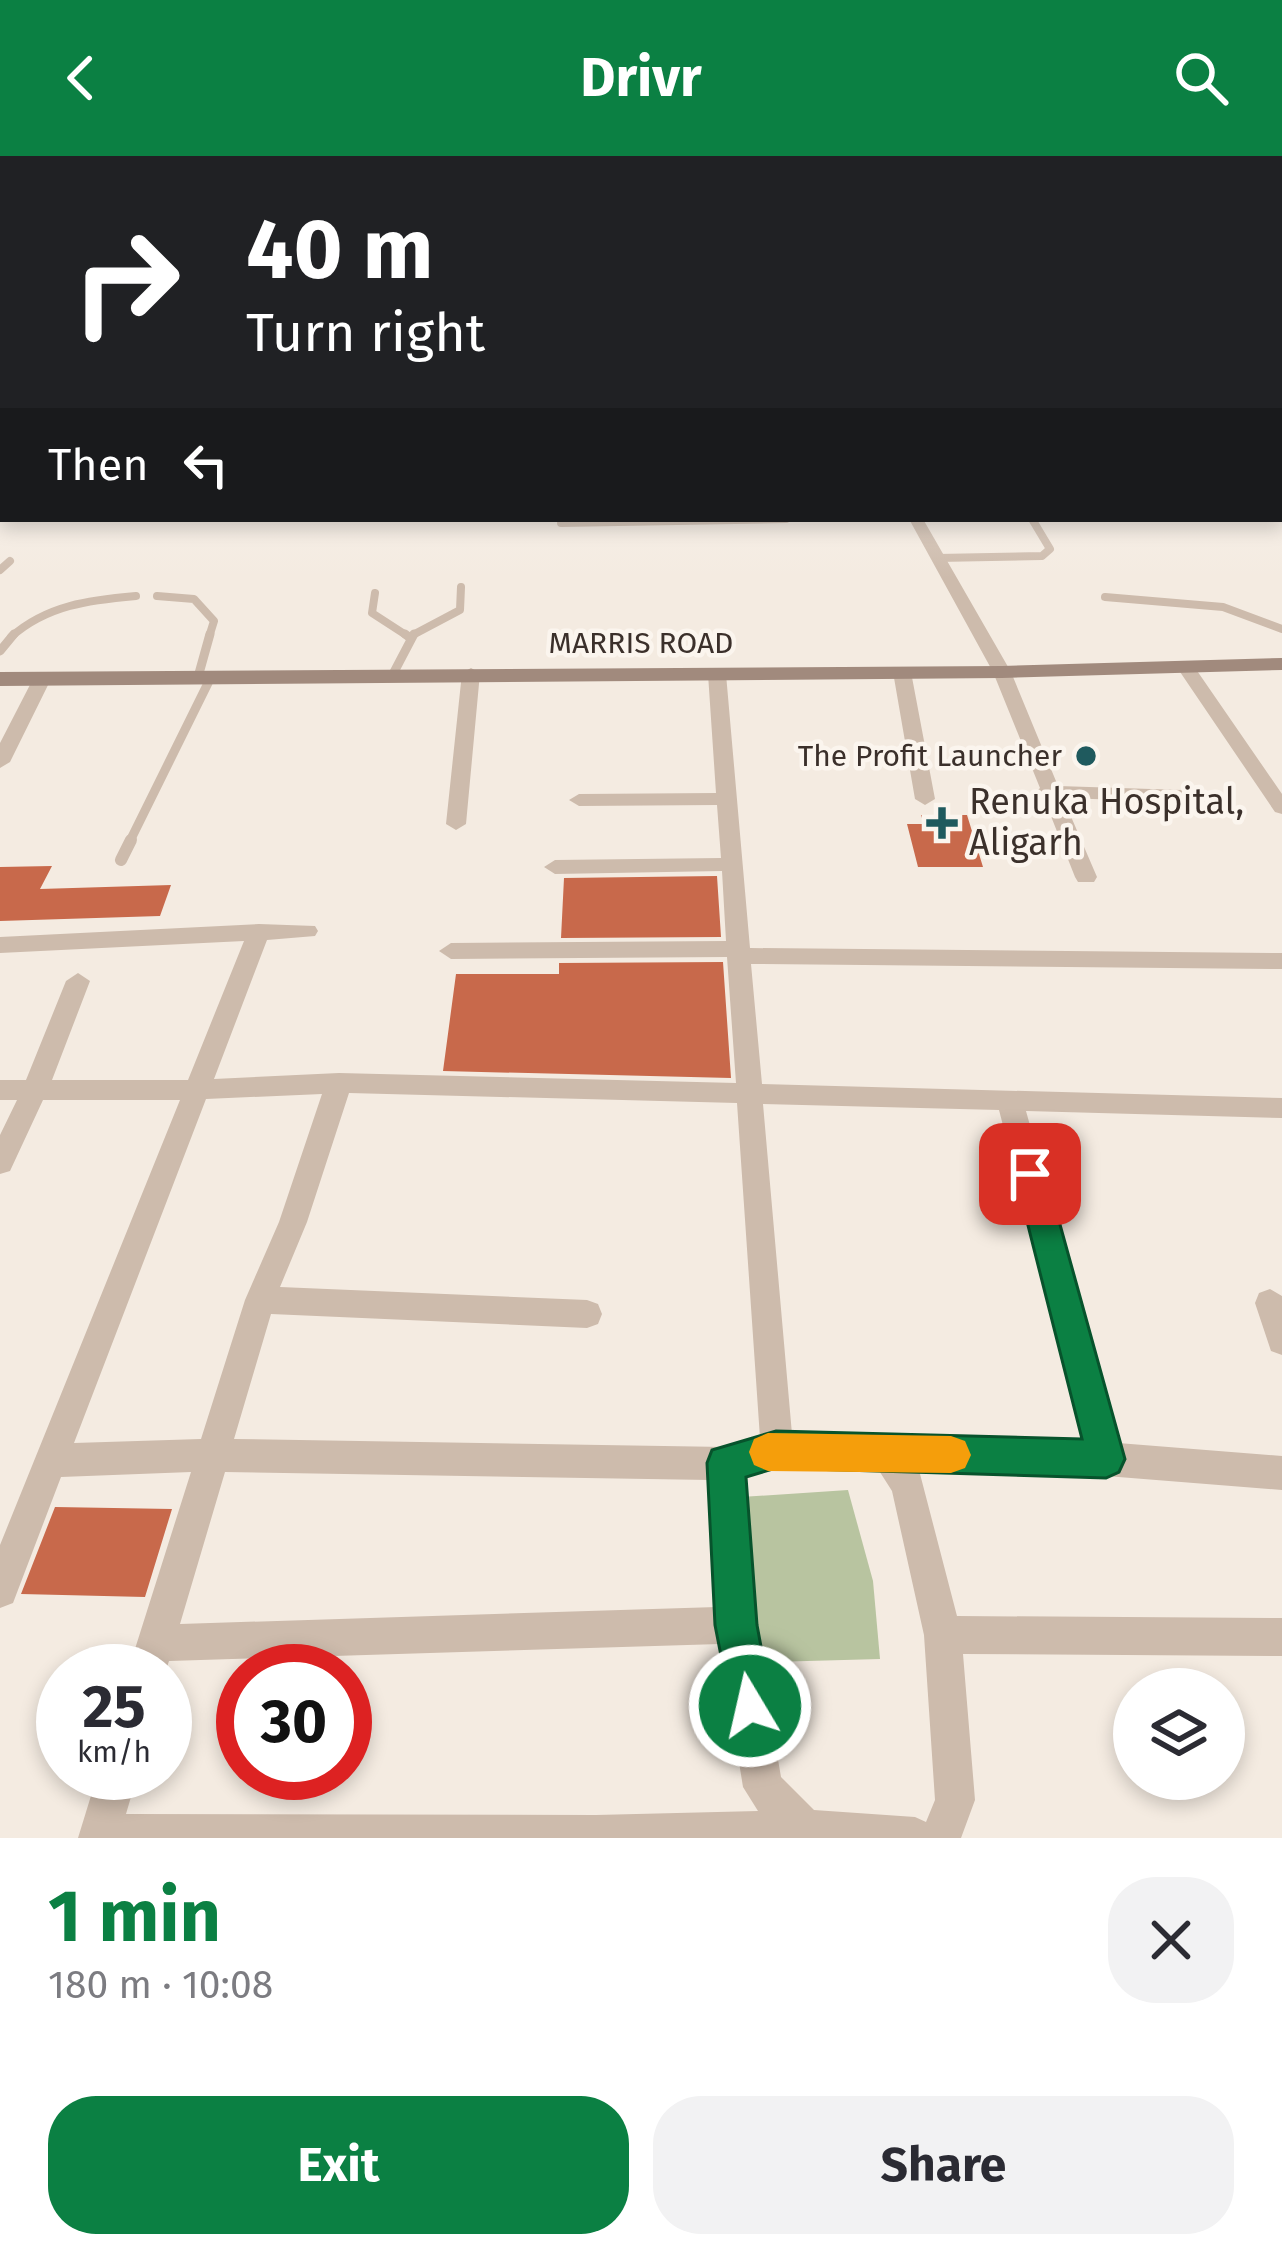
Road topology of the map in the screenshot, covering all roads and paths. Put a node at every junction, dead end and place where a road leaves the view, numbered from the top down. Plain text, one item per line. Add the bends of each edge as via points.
1 (607, 522) edge
2 (918, 522) edge
3 (1034, 522) edge
4 (561, 523) dead end
5 (937, 558) junction
6 (10, 561) dead end
7 (0, 569) edge
8 (461, 587) dead end
9 (375, 593) dead end
10 (136, 596) dead end
11 (157, 596) dead end
12 (1105, 597) dead end
13 (1282, 629) edge
14 (409, 637) junction
15 (0, 651) edge
16 (1282, 664) edge
17 (1185, 666) junction
18 (902, 672) junction
19 (1002, 672) junction
20 (393, 674) junction
21 (471, 674) junction
22 (717, 674) junction
23 (204, 677) junction
24 (0, 679) edge
25 (42, 679) junction
26 (0, 762) edge
27 (1048, 791) junction
28 (1182, 796) dead end
29 (726, 799) junction
30 (925, 799) dead end
31 (579, 800) dead end
32 (1282, 808) edge
33 (456, 824) dead end
34 (121, 860) dead end
35 (731, 864) junction
36 (555, 867) dead end
37 (1085, 877) dead end
38 (307, 931) dead end
39 (259, 932) junction
40 (0, 945) edge
41 (451, 951) dead end
42 (738, 952) junction
43 (1282, 961) edge
44 (78, 981) dead end
45 (340, 1083) junction
46 (36, 1088) junction
47 (0, 1090) edge
48 (198, 1090) junction
49 (749, 1093) junction
50 (1010, 1100) junction
51 (1282, 1108) edge
52 (0, 1163) edge
53 (260, 1300) junction
54 (1270, 1303) dead end
55 (587, 1314) dead end
56 (1282, 1341) edge
57 (776, 1450) junction
58 (887, 1453) junction
59 (213, 1455) junction
60 (1106, 1459) junction
61 (48, 1461) junction
62 (726, 1463) junction
63 (1282, 1473) edge
64 (0, 1590) edge
65 (736, 1625) junction
66 (943, 1635) junction
67 (1282, 1636) edge
68 (155, 1644) edge
69 (192, 1655) edge
70 (110, 1800) edge
71 (806, 1834) edge
72 (99, 1837) edge
73 (916, 1838) edge
74 (940, 1838) edge

1 - 4 lane
2 - 5 street
3 - 5 lane via 1050,549 1042,556
5 - 19 street
6 - 7 lane
8 - 14 lane via 460,610
9 - 14 lane via 372,613
10 - 15 lane via 35,616
11 - 23 lane via 194,599 214,621
12 - 13 lane via 1223,608
14 - 20 lane
16 - 17 street, MARRIS ROAD
17 - 19 street, MARRIS ROAD
17 - 32 street
18 - 19 street, MARRIS ROAD
18 - 22 street, MARRIS ROAD
18 - 30 street
19 - 27 street
20 - 21 street, MARRIS ROAD
20 - 23 street, MARRIS ROAD
21 - 22 street, MARRIS ROAD
21 - 33 street
22 - 29 street
23 - 25 street, MARRIS ROAD
23 - 34 lane
24 - 25 street, MARRIS ROAD
25 - 26 street
27 - 28 street
27 - 37 street
29 - 31 street
29 - 35 street
35 - 36 street
35 - 42 street
38 - 39 street
39 - 40 street
39 - 48 street
41 - 42 street
42 - 43 street
42 - 49 street
44 - 46 street
45 - 48 street
45 - 49 street
45 - 53 street
46 - 47 street
46 - 48 street
46 - 52 street
48 - 61 street
49 - 50 street
49 - 57 street
50 - 51 street
50 - 60 street
53 - 55 street
53 - 59 street
54 - 56 street
57 - 58 street
57 - 62 street
58 - 60 street
58 - 66 street via 908,1484
59 - 61 street
59 - 62 street
59 - 68 street
60 - 63 street
61 - 64 street
62 - 65 street
65 - 69 street
65 - 71 street via 763,1787
66 - 67 street
66 - 74 street via 956,1800
70 - 72 street
71 - 72 street
71 - 73 street

